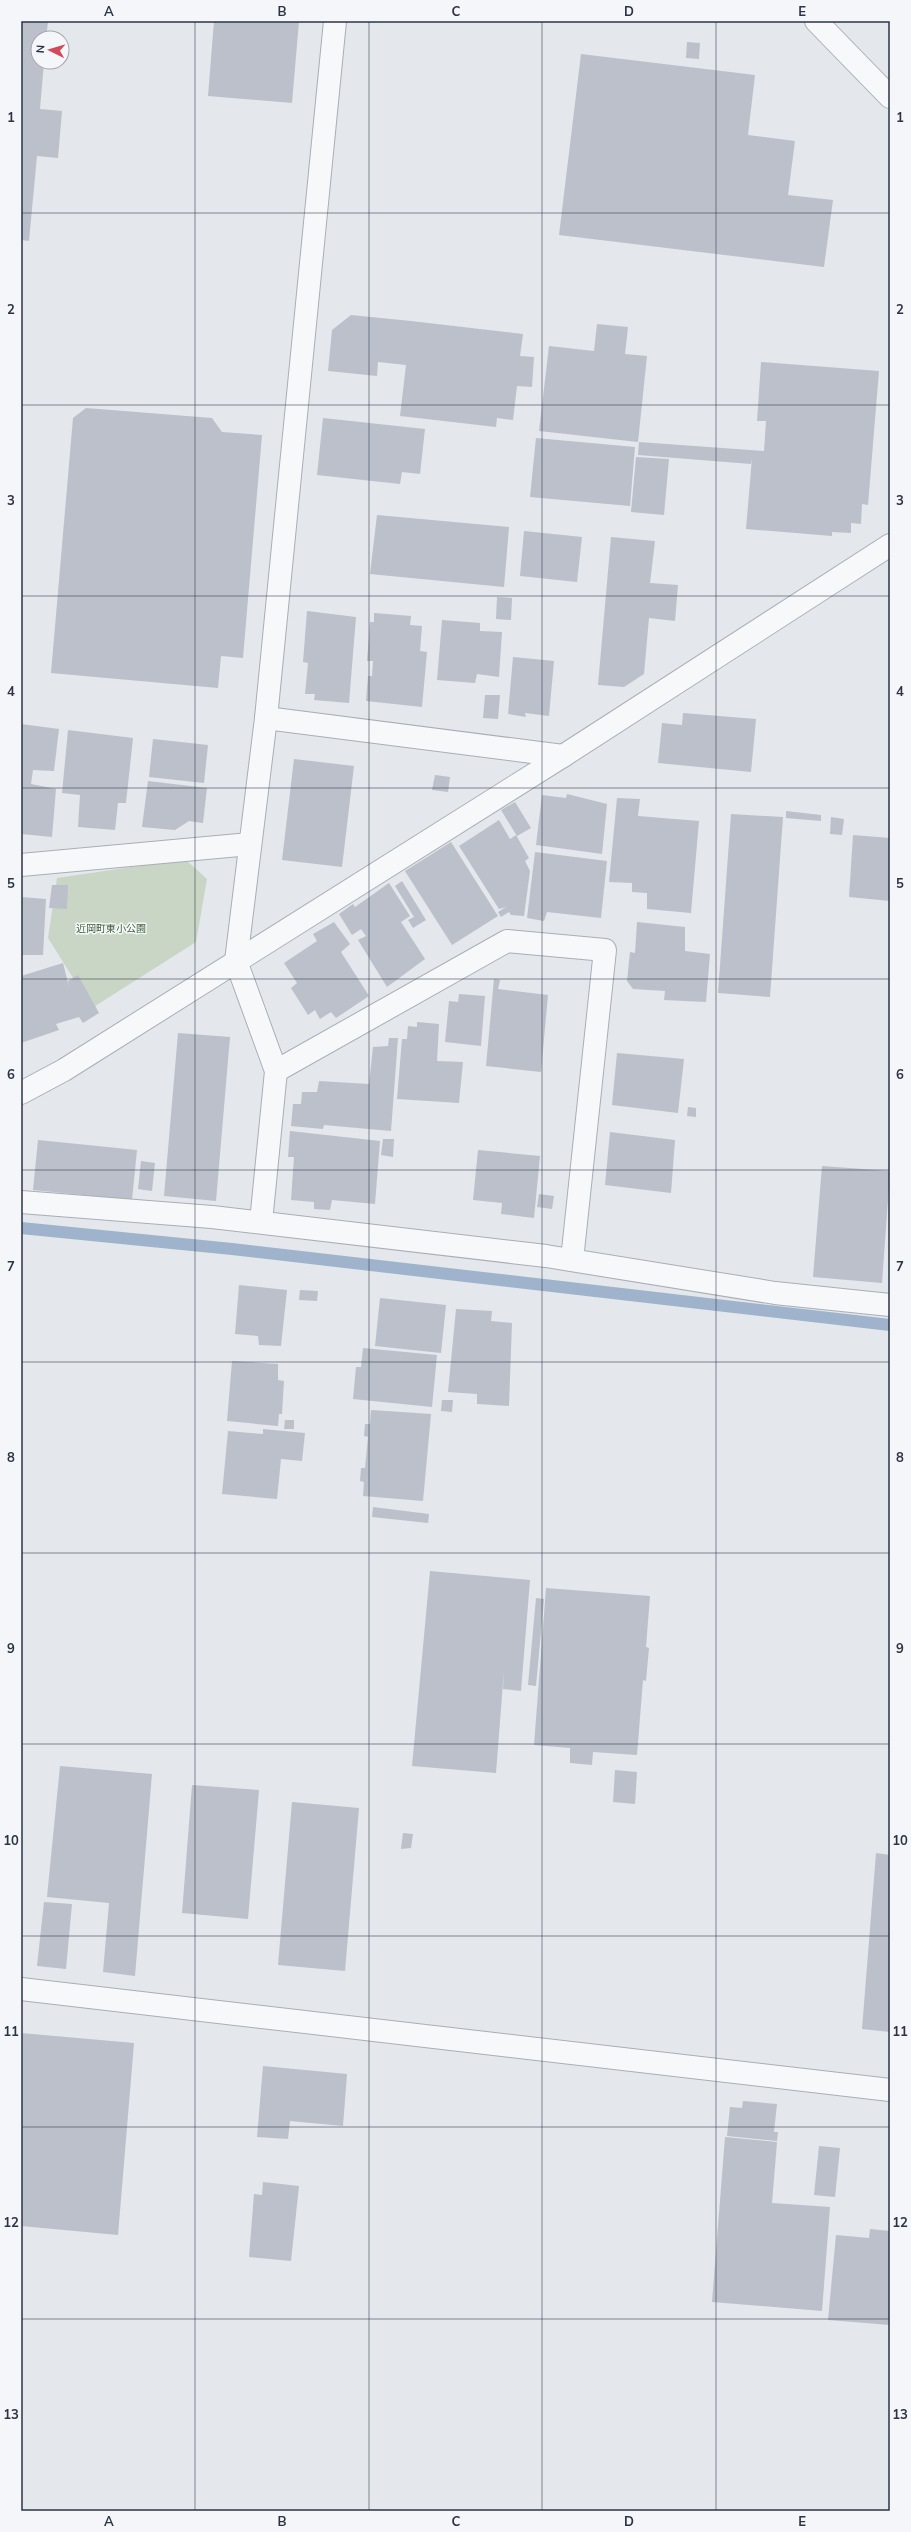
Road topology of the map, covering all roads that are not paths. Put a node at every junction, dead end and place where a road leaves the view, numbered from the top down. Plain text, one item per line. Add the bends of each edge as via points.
1 (335, 21) edge
2 (816, 21) edge
3 (890, 97) edge
4 (890, 545) edge
5 (266, 718) junction
6 (563, 756) junction
7 (250, 844) junction
8 (21, 865) edge
9 (236, 961) junction
10 (276, 1071) junction
11 (21, 1093) edge
12 (21, 1202) edge
13 (261, 1222) junction
14 (572, 1260) junction
15 (890, 1305) edge
16 (21, 1989) edge
17 (890, 2090) edge

1 - 5 street
2 - 3 street
4 - 6 street
5 - 6 street
5 - 7 street
6 - 9 street
7 - 8 street
7 - 9 street
9 - 10 street
9 - 11 street via 64,1070
10 - 13 street
10 - 14 street via 507,941 605,950
12 - 13 street
13 - 14 street
14 - 15 street via 774,1293
16 - 17 street

